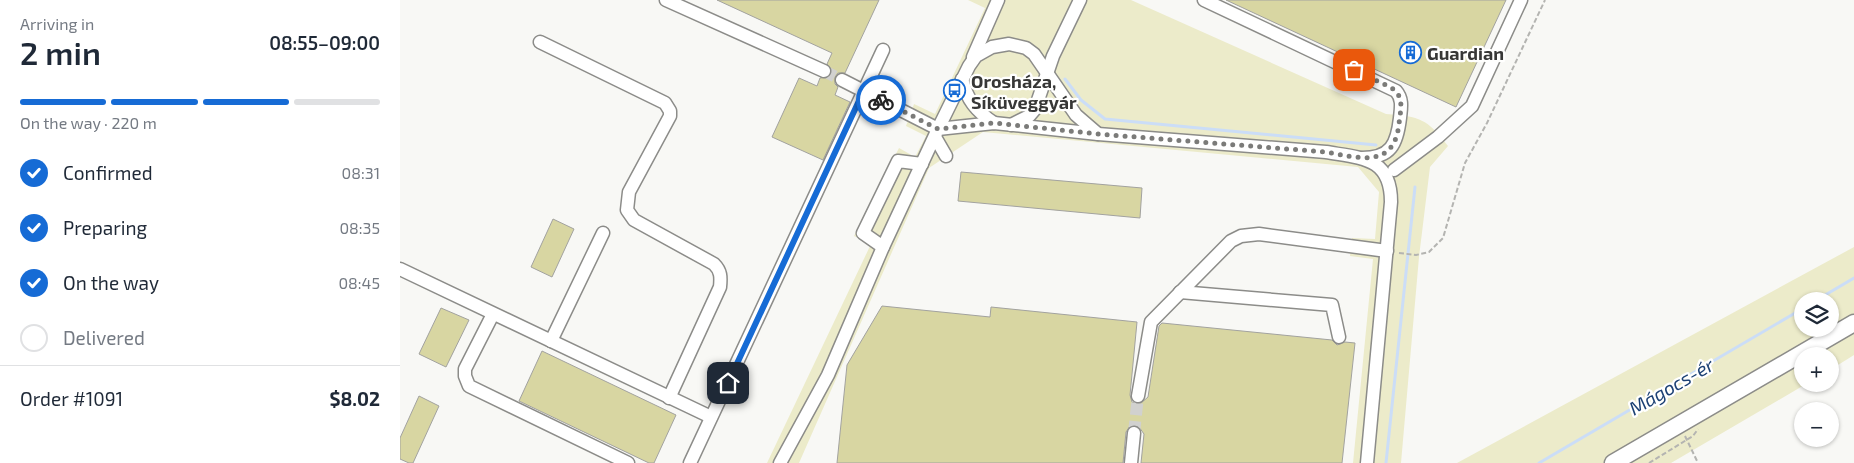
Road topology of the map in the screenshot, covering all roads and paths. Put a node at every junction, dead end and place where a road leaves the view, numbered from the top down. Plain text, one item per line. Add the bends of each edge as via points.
1 (666, 0) edge
2 (998, 0) edge
3 (1080, 0) edge
4 (1204, 0) edge
5 (1521, 0) edge
6 (1545, 0) edge
7 (540, 42) dead end
8 (883, 50) dead end
9 (969, 66) junction
10 (824, 71) tunnel mouth
11 (1049, 73) junction
12 (962, 79) junction
13 (842, 80) tunnel mouth
14 (864, 90) junction
15 (994, 123) junction
16 (1011, 125) junction
17 (1398, 131) junction
18 (937, 133) junction
19 (1098, 134) junction
20 (946, 156) dead end
21 (1361, 158) junction
22 (922, 164) junction
23 (1394, 170) junction
24 (1390, 202) junction
25 (603, 233) dead end
26 (884, 247) junction
27 (1387, 251) junction
28 (1404, 253) dead end
29 (400, 269) edge
30 (1180, 292) junction
31 (493, 314) junction
32 (1854, 324) edge
33 (1339, 337) dead end
34 (551, 341) junction
35 (1138, 396) tunnel mouth
36 (669, 398) junction
37 (711, 417) junction
38 (1679, 425) junction
39 (1700, 426) dead end
40 (1134, 433) tunnel mouth
41 (1688, 440) junction
42 (628, 463) edge
43 (690, 463) edge
44 (780, 463) edge
45 (1131, 463) edge
46 (1367, 463) edge
47 (1613, 463) edge
48 (1649, 463) edge
49 (1698, 463) edge

1 - 10 street
2 - 9 street
3 - 11 street via 1053,56
4 - 17 street via 1392,88 1401,100
5 - 23 street via 1472,106
6 - 28 path via 1465,163 1442,238 1429,252
7 - 36 street via 665,103 670,111 629,192 627,210 634,220 714,264 721,280
8 - 14 street
9 - 11 street via 984,50 1010,44 1026,48
9 - 12 street
11 - 16 street via 1035,109
11 - 19 street via 1076,115
12 - 15 street via 973,105
12 - 18 street
13 - 14 street
14 - 18 street
14 - 37 street
15 - 16 street
15 - 18 street
16 - 19 street
17 - 21 street via 1387,152 1377,157
17 - 23 street
18 - 20 street
18 - 22 street
19 - 21 street via 1326,152
21 - 24 street via 1375,164 1387,176 1391,188
22 - 26 street
22 - 26 street via 898,161 863,233
23 - 24 street
24 - 27 street
25 - 34 street
26 - 44 street via 828,375
27 - 30 street via 1259,234 1241,236 1231,241
27 - 46 street
29 - 31 street
30 - 33 street via 1332,305
30 - 35 street via 1151,322
31 - 34 street
31 - 42 street via 465,369 469,386
32 - 38 main road
34 - 36 street
36 - 37 street
37 - 43 street
38 - 41 path
38 - 47 main road
39 - 41 path
40 - 45 street
41 - 48 path
41 - 49 path

